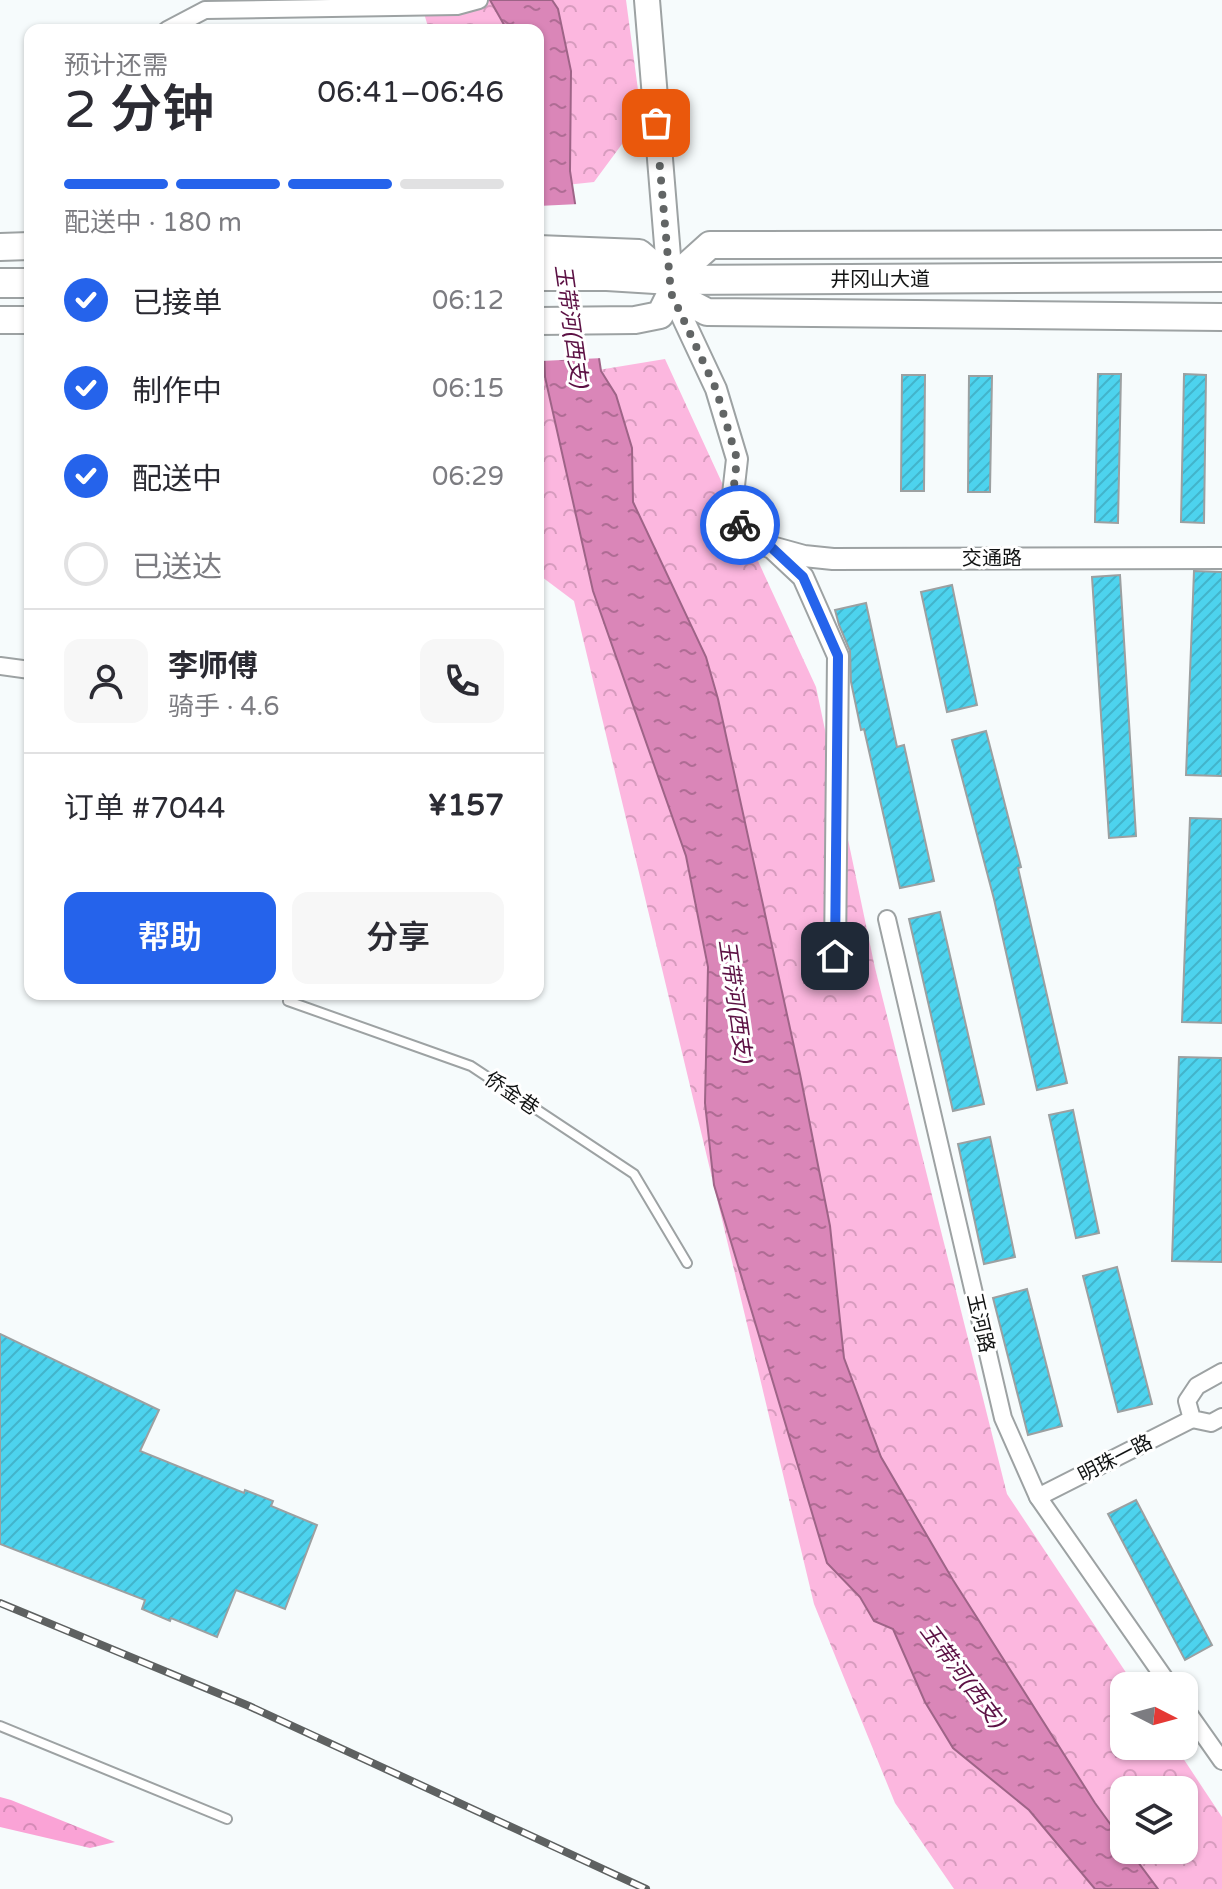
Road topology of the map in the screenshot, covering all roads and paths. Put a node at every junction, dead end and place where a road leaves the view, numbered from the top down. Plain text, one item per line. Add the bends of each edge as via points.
1 (647, 0) edge
2 (472, 2) edge
3 (178, 24) edge
4 (1222, 244) edge
5 (24, 246) edge
6 (0, 247) edge
7 (544, 249) edge
8 (544, 277) edge
9 (1222, 277) edge
10 (0, 283) edge
11 (24, 283) edge
12 (607, 284) junction
13 (671, 287) junction
14 (544, 290) edge
15 (1222, 295) edge
16 (0, 296) edge
17 (24, 296) edge
18 (1222, 317) edge
19 (0, 320) edge
20 (24, 320) edge
21 (544, 321) edge
22 (764, 545) junction
23 (1222, 558) edge
24 (0, 666) edge
25 (24, 669) edge
26 (887, 919) dead end
27 (835, 956) dead end
28 (288, 1000) edge
29 (687, 1263) dead end
30 (1222, 1372) edge
31 (1222, 1417) edge
32 (1192, 1419) junction
33 (1038, 1497) junction
34 (1160, 1672) edge
35 (0, 1726) edge
36 (1198, 1727) edge
37 (1222, 1761) edge
38 (227, 1819) dead end

1 - 13 main road
2 - 3 street via 205,10
4 - 13 main road via 710,245
5 - 6 main road
7 - 13 main road via 639,253
8 - 12 highway, 井冈山大道
9 - 13 highway, 井冈山大道
10 - 11 highway
12 - 13 highway, 井冈山大道
12 - 14 highway, 井冈山大道
13 - 15 highway, 井冈山大道
13 - 18 main road via 707,312
13 - 21 main road via 660,315
13 - 22 street via 716,389 737,459 732,503 745,538
16 - 17 highway
19 - 20 main road
22 - 23 street, 交通路 via 833,559
22 - 27 street via 803,577 838,656
24 - 25 street
26 - 33 street, 玉河路 via 1003,1418
28 - 29 lane, 侨金巷 via 471,1066 634,1174
30 - 32 street via 1197,1386 1187,1401
31 - 32 street, 明珠一路 via 1211,1423
32 - 33 street, 明珠一路
33 - 34 street, 玉河路
35 - 38 lane
36 - 37 street

